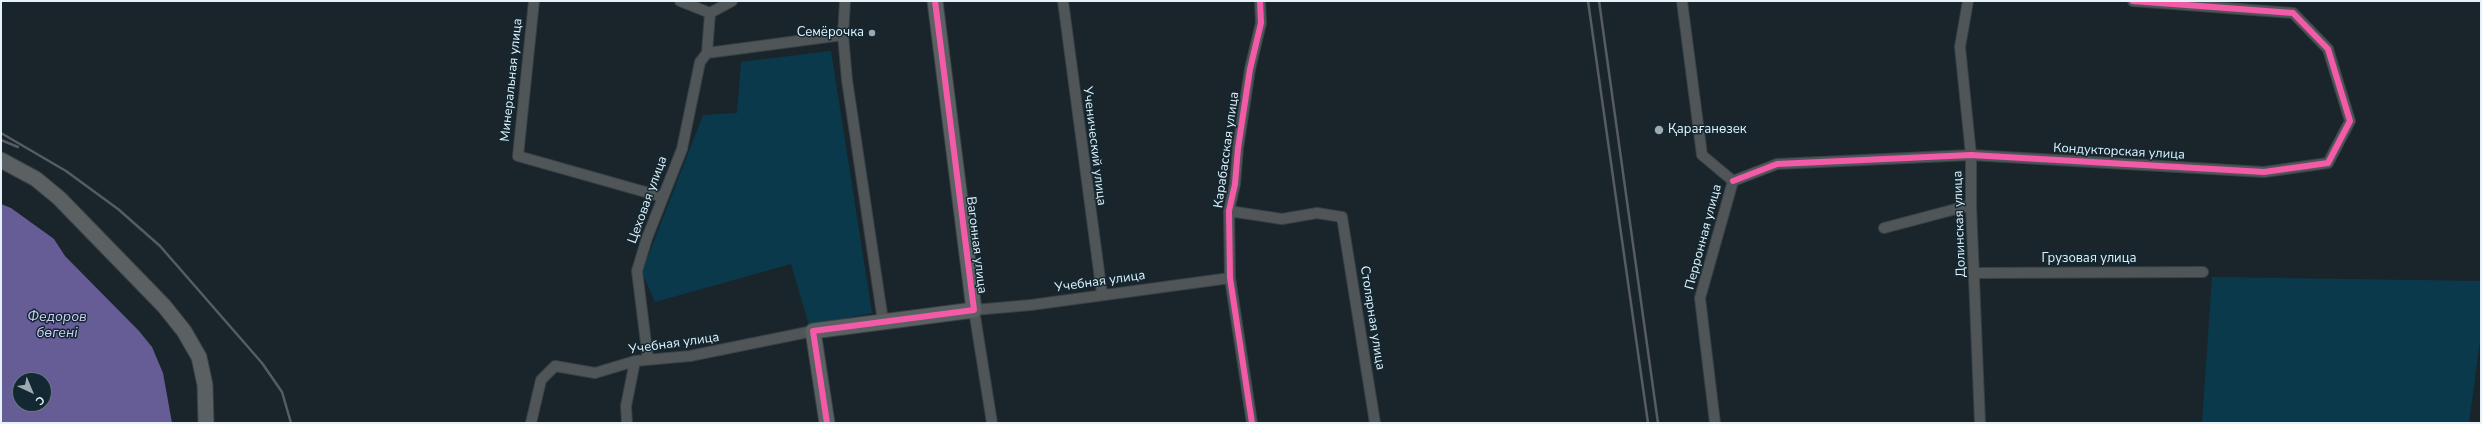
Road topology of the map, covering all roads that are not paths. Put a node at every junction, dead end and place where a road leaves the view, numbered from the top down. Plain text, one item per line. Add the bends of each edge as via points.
1 (534, 1) edge
2 (680, 1) edge
3 (732, 1) edge
4 (845, 1) edge
5 (935, 1) edge
6 (1063, 1) edge
7 (1260, 1) edge
8 (1682, 1) edge
9 (1968, 1) edge
10 (2133, 1) edge
11 (710, 13) junction
12 (843, 35) junction
13 (707, 53) junction
14 (1971, 155) junction
15 (1, 160) edge
16 (1733, 180) junction
17 (663, 197) junction
18 (1971, 205) junction
19 (1229, 211) junction
20 (1884, 228) dead end
21 (1974, 272) junction
22 (2203, 272) dead end
23 (1230, 278) junction
24 (1102, 294) junction
25 (974, 310) junction
26 (883, 320) junction
27 (813, 332) junction
28 (648, 359) junction
29 (635, 361) junction
30 (206, 423) edge
31 (531, 423) edge
32 (627, 423) edge
33 (827, 423) edge
34 (992, 423) edge
35 (1252, 423) edge
36 (1375, 423) edge
37 (1715, 423) edge
38 (1980, 423) edge

1 - 17 street, Минеральная улица via 518,156
2 - 11 street
3 - 11 street
4 - 12 street
5 - 25 street, Вагонная улица
6 - 24 street, Ученический улица
7 - 19 street, Карабасская улица via 1261,23 1250,68 1235,184
8 - 16 street, Перронная улица via 1702,156
9 - 14 street, Долинская улица via 1960,47
10 - 14 street, Кондукторская улица via 2293,13 2328,49 2350,121 2328,164 2264,172
11 - 13 street
12 - 13 street
12 - 26 street via 847,80
13 - 17 street, Цеховая улица via 700,62 682,149
14 - 16 street, Кондукторская улица via 1777,164
14 - 18 street, Долинская улица
15 - 30 street via 36,179 59,198 164,306 184,331 199,357 205,385
16 - 37 street, Перронная улица via 1700,298
17 - 28 street, Цеховая улица via 637,271
18 - 20 street
18 - 21 street, Долинская улица
19 - 23 street, Карабасская улица
19 - 36 street, Столярная улица via 1282,219 1317,214 1342,217
21 - 22 street, Грузовая улица
21 - 38 street, Долинская улица
23 - 24 street, Учебная улица
23 - 35 street, Карабасская улица
24 - 25 street, Учебная улица via 1031,305
25 - 26 street, Вагонная улица
25 - 34 street
26 - 27 street, Вагонная улица
27 - 28 street, Учебная улица via 690,356
27 - 33 street
28 - 29 street, Учебная улица
29 - 31 street, Учебная улица via 595,373 555,366 542,380
29 - 32 street via 626,406

